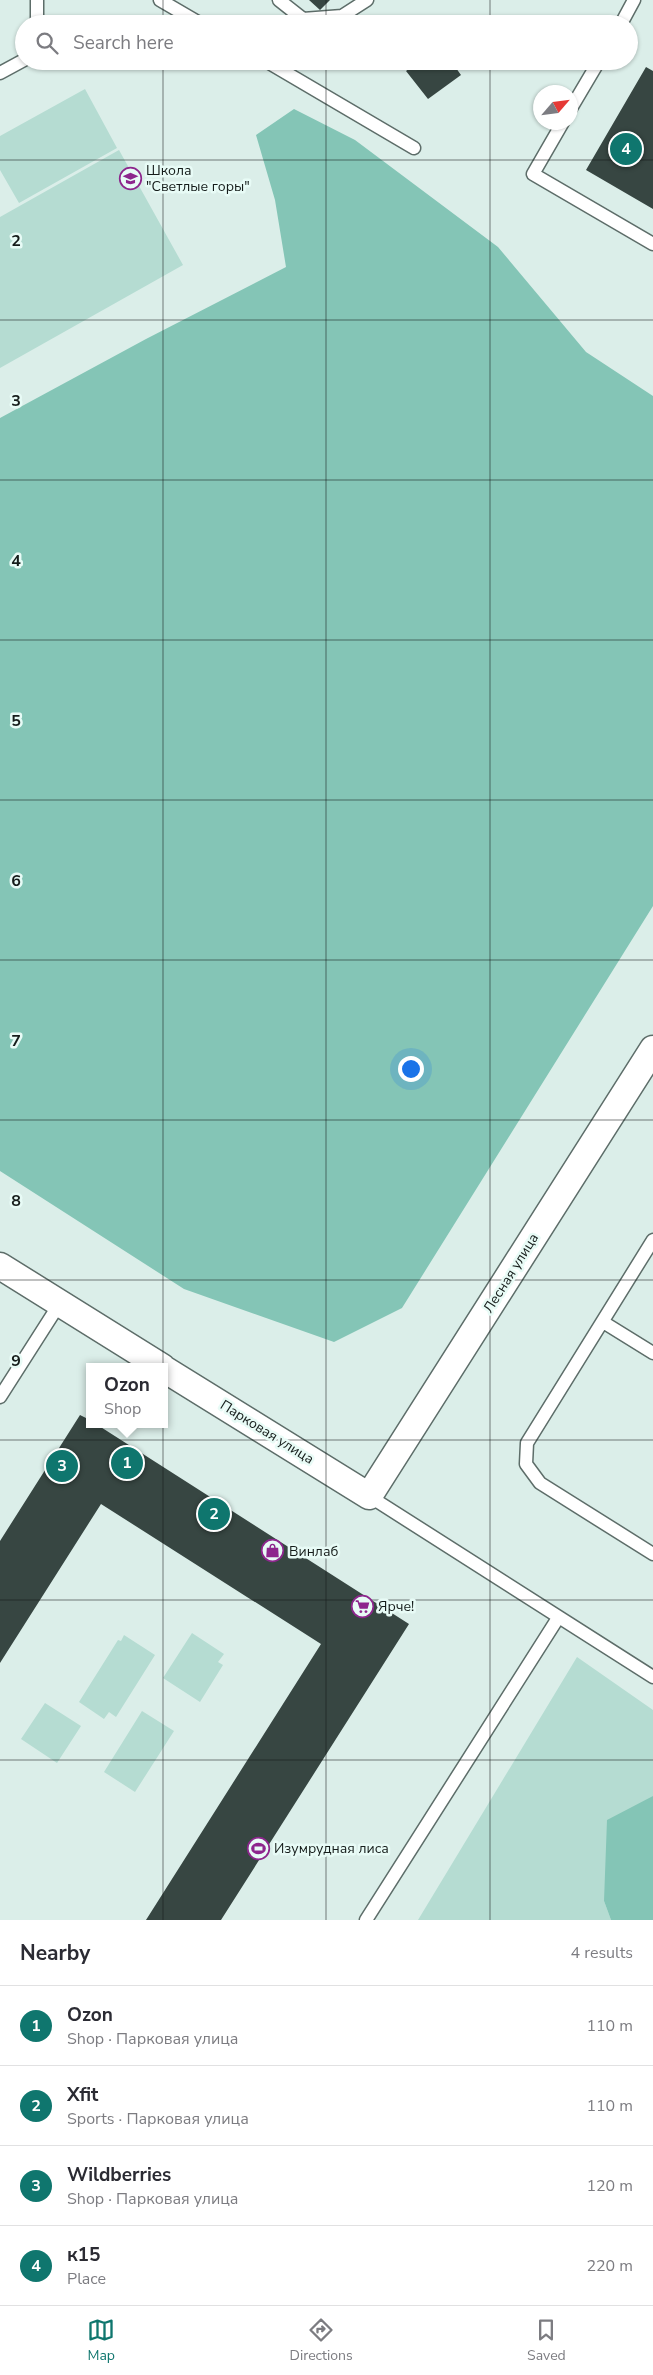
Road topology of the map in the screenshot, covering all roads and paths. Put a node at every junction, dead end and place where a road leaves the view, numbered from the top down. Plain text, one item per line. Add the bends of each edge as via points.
1 (37, 0) edge
2 (160, 0) edge
3 (279, 0) edge
4 (367, 0) edge
5 (634, 0) edge
6 (37, 15) edge
7 (186, 15) edge
8 (295, 15) edge
9 (344, 15) edge
10 (626, 15) edge
11 (15, 65) edge
12 (285, 70) edge
13 (594, 70) edge
14 (0, 73) edge
15 (578, 96) edge
16 (558, 130) edge
17 (414, 148) dead end
18 (653, 244) edge
19 (653, 1049) edge
20 (653, 1240) edge
21 (0, 1266) edge
22 (60, 1303) junction
23 (603, 1322) junction
24 (653, 1353) edge
25 (155, 1363) edge
26 (168, 1371) edge
27 (0, 1397) edge
28 (369, 1496) junction
29 (653, 1554) edge
30 (558, 1618) junction
31 (653, 1677) edge
32 (366, 1920) edge

1 - 6 lane
2 - 7 lane
3 - 8 lane
4 - 9 lane
5 - 10 lane
11 - 14 lane
12 - 17 lane
13 - 15 lane
16 - 18 lane via 533,174
19 - 28 street, Лесная улица
20 - 23 lane
21 - 22 street, Парковая улица
22 - 25 street, Парковая улица
22 - 27 lane
23 - 24 lane
23 - 29 lane via 527,1443 526,1464 540,1483
26 - 28 street, Парковая улица
28 - 30 lane
30 - 31 lane
30 - 32 lane

